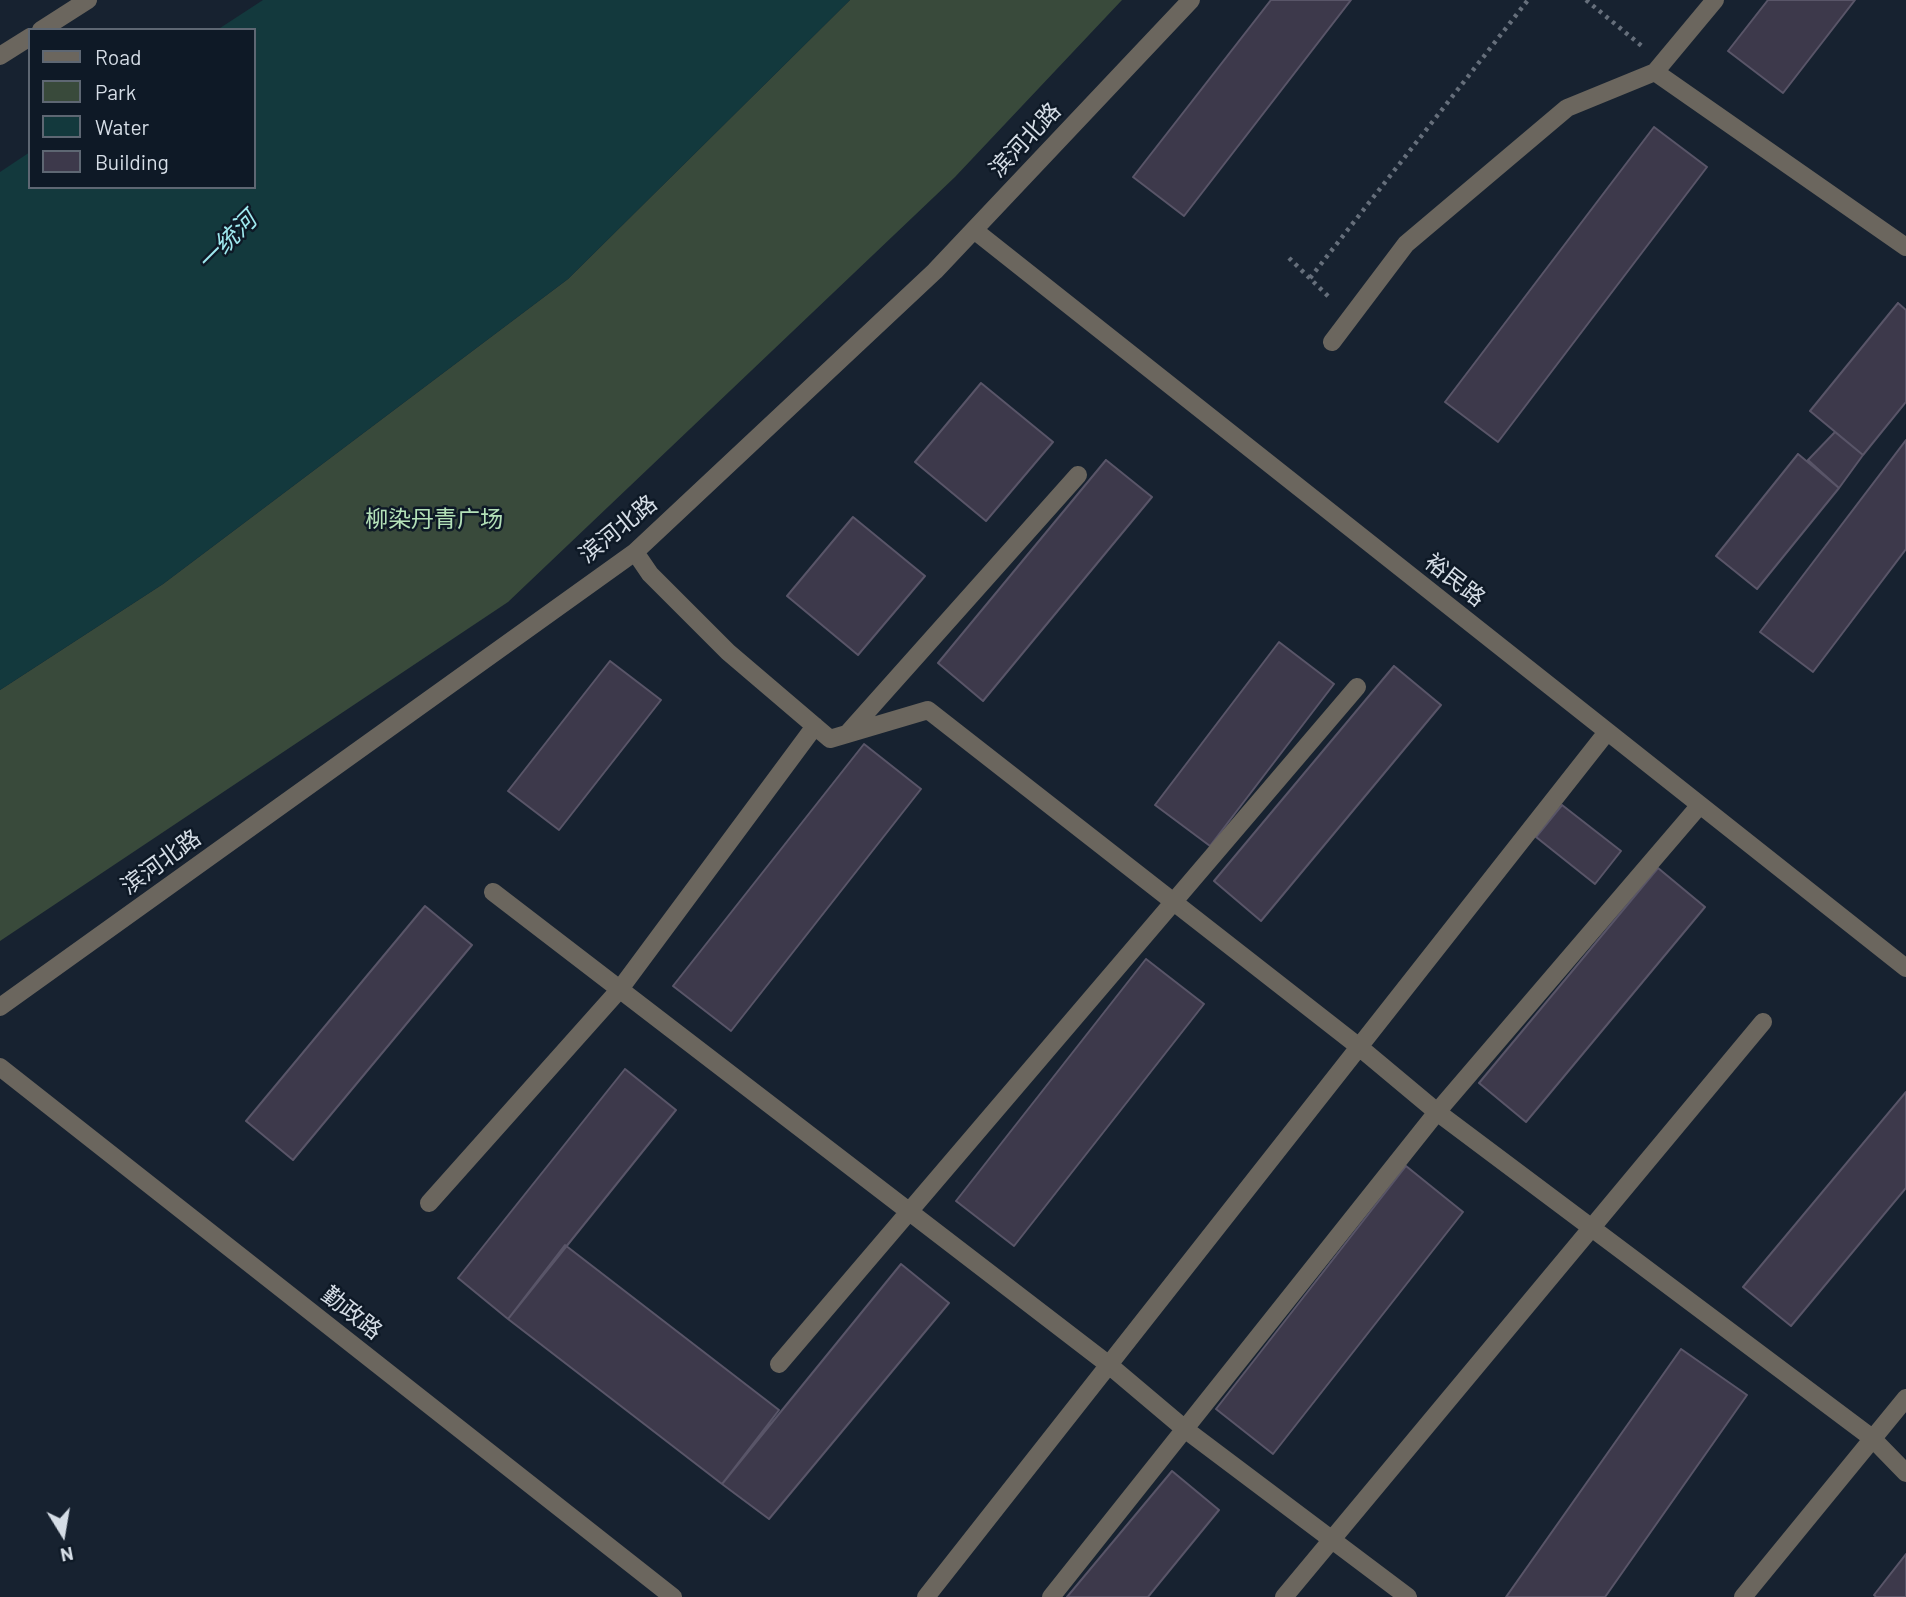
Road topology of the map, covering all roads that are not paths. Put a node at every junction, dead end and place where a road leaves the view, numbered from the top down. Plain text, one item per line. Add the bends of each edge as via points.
1 (88, 0) edge
2 (1191, 0) edge
3 (1715, 0) edge
4 (44, 28) edge
5 (28, 38) edge
6 (0, 56) edge
7 (1659, 67) junction
8 (974, 230) junction
9 (1906, 247) edge
10 (1332, 342) dead end
11 (1078, 475) dead end
12 (635, 552) junction
13 (1357, 687) dead end
14 (815, 726) junction
15 (1607, 732) junction
16 (848, 734) junction
17 (1700, 805) junction
18 (493, 892) dead end
19 (1173, 902) junction
20 (1906, 968) edge
21 (620, 989) junction
22 (0, 1007) edge
23 (1763, 1022) dead end
24 (1358, 1046) junction
25 (0, 1067) edge
26 (1437, 1112) junction
27 (429, 1203) dead end
28 (910, 1211) junction
29 (1591, 1227) junction
30 (779, 1364) dead end
31 (1109, 1364) junction
32 (1906, 1398) edge
33 (1186, 1430) junction
34 (1872, 1438) junction
35 (1906, 1473) edge
36 (1331, 1539) junction
37 (673, 1597) edge
38 (926, 1597) edge
39 (1051, 1597) edge
40 (1284, 1597) edge
41 (1408, 1597) edge
42 (1743, 1597) edge

1 - 4 street
2 - 8 street, 滨河北路
3 - 7 street
5 - 6 street
7 - 9 street
7 - 10 street via 1567,108 1406,244
8 - 12 street, 滨河北路
8 - 15 street, 裕民路
11 - 16 street
12 - 14 street via 650,574 728,652
12 - 22 street, 滨河北路
13 - 19 street
14 - 16 street via 830,739
14 - 21 street
15 - 17 street, 裕民路
15 - 24 street
16 - 19 street via 928,710
17 - 20 street, 裕民路
17 - 26 street
18 - 21 street
19 - 24 street
19 - 28 street
21 - 27 street
21 - 28 street
23 - 29 street
24 - 26 street
24 - 31 street
25 - 37 street, 勤政路
26 - 29 street
26 - 33 street
28 - 30 street
28 - 31 street
29 - 34 street
29 - 36 street
31 - 33 street
31 - 38 street
32 - 34 street
33 - 36 street
33 - 39 street
34 - 35 street
34 - 42 street
36 - 40 street
36 - 41 street

